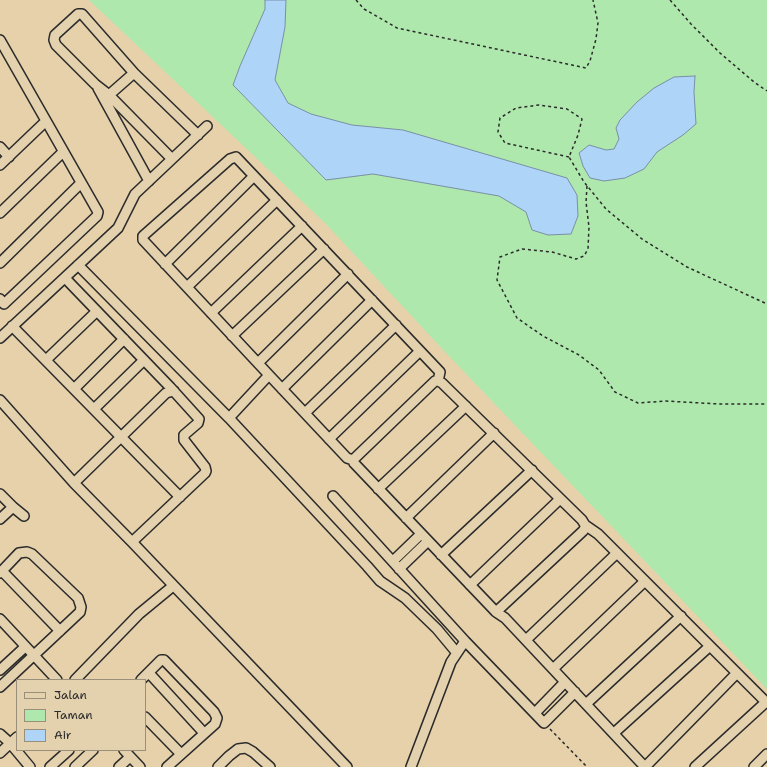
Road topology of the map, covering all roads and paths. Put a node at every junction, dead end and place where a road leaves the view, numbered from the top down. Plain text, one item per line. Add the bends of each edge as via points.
1 (356, 0) edge
2 (593, 0) edge
3 (670, 0) edge
4 (0, 40) edge
5 (134, 73) junction
6 (95, 84) junction
7 (767, 90) edge
8 (109, 95) junction
9 (46, 121) junction
10 (207, 126) dead end
11 (198, 135) junction
12 (0, 147) edge
13 (63, 152) junction
14 (9, 157) junction
15 (569, 157) junction
16 (172, 159) junction
17 (0, 165) edge
18 (254, 176) junction
19 (149, 181) junction
20 (82, 183) junction
21 (587, 186) junction
22 (277, 200) junction
23 (0, 213) edge
24 (302, 226) junction
25 (324, 249) junction
26 (0, 263) edge
27 (165, 264) junction
28 (78, 265) junction
29 (348, 274) junction
30 (65, 278) junction
31 (187, 287) junction
32 (372, 300) junction
33 (1, 304) edge
34 (767, 304) edge
35 (97, 311) junction
36 (211, 313) junction
37 (396, 325) junction
38 (12, 326) junction
39 (232, 336) junction
40 (0, 338) edge
41 (124, 339) junction
42 (420, 351) junction
43 (46, 360) junction
44 (144, 360) junction
45 (258, 363) junction
46 (269, 375) junction
47 (438, 381) junction
48 (74, 389) junction
49 (282, 389) junction
50 (174, 392) junction
51 (0, 400) edge
52 (767, 404) edge
53 (466, 406) junction
54 (94, 409) junction
55 (305, 413) junction
56 (229, 418) junction
57 (494, 433) junction
58 (122, 437) junction
59 (329, 439) junction
60 (354, 460) junction
61 (532, 470) junction
62 (74, 483) junction
63 (378, 489) junction
64 (0, 494) edge
65 (333, 496) dead end
66 (180, 497) junction
67 (560, 499) junction
68 (13, 507) junction
69 (24, 516) dead end
70 (406, 518) junction
71 (0, 519) edge
72 (585, 525) junction
73 (424, 537) junction
74 (132, 542) junction
75 (617, 553) junction
76 (441, 555) junction
77 (392, 561) junction
78 (399, 569) junction
79 (1, 572) edge
80 (644, 580) junction
81 (470, 585) junction
82 (173, 586) junction
83 (496, 612) junction
84 (680, 616) junction
85 (0, 621) edge
86 (60, 631) junction
87 (526, 640) junction
88 (465, 641) junction
89 (710, 646) junction
90 (26, 647) junction
91 (457, 653) junction
92 (34, 656) junction
93 (553, 669) junction
94 (0, 670) edge
95 (149, 673) junction
96 (737, 673) junction
97 (56, 679) edge
98 (76, 679) edge
99 (142, 679) edge
100 (565, 682) junction
101 (0, 687) edge
102 (575, 692) junction
103 (766, 702) edge
104 (586, 704) junction
105 (535, 713) junction
106 (146, 718) edge
107 (544, 723) junction
108 (204, 733) junction
109 (614, 733) junction
110 (0, 734) edge
111 (14, 740) edge
112 (21, 751) edge
113 (68, 751) edge
114 (92, 751) edge
115 (0, 753) edge
116 (127, 753) edge
117 (181, 754) junction
118 (767, 754) edge
119 (55, 765) edge
120 (342, 766) edge
121 (30, 767) edge
122 (75, 767) edge
123 (119, 767) edge
124 (140, 767) edge
125 (167, 767) edge
126 (218, 767) edge
127 (270, 767) edge
128 (411, 767) edge
129 (587, 767) edge
130 (645, 767) edge
131 (695, 767) edge
132 (754, 767) edge

1 - 2 path via 364,9 397,28 586,68 596,39 598,23
3 - 7 path via 720,53
4 - 9 street
5 - 6 street via 80,13 55,35 54,40 56,46
5 - 8 street
5 - 11 street
6 - 8 street
6 - 19 street
8 - 16 street
9 - 13 street
9 - 14 street
10 - 11 street
11 - 16 street
12 - 14 street
13 - 20 street
13 - 23 street
14 - 17 street
15 - 15 path via 582,119 567,109 539,104 516,108 500,118 498,132 505,143
15 - 21 path
16 - 19 street
18 - 22 street
18 - 27 street
18 - 27 street via 236,157 230,159 143,236 143,240
19 - 28 street via 135,194 118,228
20 - 26 street
20 - 33 street via 98,212 97,216
21 - 34 path via 606,210 642,239 686,267
21 - 52 path via 589,226 588,249 584,256 576,259 552,252 522,249 500,257 497,280 516,318 578,355 598,370 616,392 638,402
22 - 24 street
22 - 31 street
24 - 25 street
24 - 36 street
25 - 29 street
25 - 39 street
27 - 31 street
28 - 30 street
28 - 56 street
29 - 32 street
29 - 45 street
30 - 35 street
30 - 38 street
31 - 36 street
32 - 37 street
32 - 49 street
35 - 41 street
35 - 43 street
36 - 39 street
37 - 42 street
37 - 55 street
38 - 40 street
38 - 43 street
39 - 45 street
41 - 44 street
41 - 48 street
42 - 47 street via 440,372
42 - 59 street
43 - 48 street
44 - 50 street
44 - 54 street
45 - 46 street
46 - 49 street
46 - 56 street
47 - 53 street
47 - 60 street
48 - 54 street
49 - 55 street
50 - 58 street via 166,393
50 - 66 street via 199,419 184,435 184,440 206,471
51 - 62 street
53 - 57 street
53 - 63 street
54 - 58 street
55 - 59 street
56 - 91 street via 380,581 405,598
57 - 61 street
57 - 70 street
58 - 62 street
58 - 66 street
59 - 60 street via 347,458
60 - 63 street
61 - 67 street
61 - 76 street
62 - 74 street
63 - 70 street
64 - 68 street
65 - 77 street
66 - 74 street
67 - 72 street
67 - 81 street
68 - 69 street
68 - 71 street
70 - 73 street
72 - 75 street
72 - 83 street via 583,531
73 - 76 street
73 - 77 street
73 - 78 street
74 - 82 street
75 - 80 street
75 - 87 street
76 - 81 street
77 - 78 street
78 - 88 street
79 - 86 street
79 - 86 street via 20,553 27,552 78,598 80,612
80 - 84 street
80 - 93 street
81 - 83 street
82 - 98 street via 139,614
82 - 120 street
83 - 87 street
84 - 89 street
84 - 104 street
85 - 90 street
86 - 92 street
87 - 93 street
88 - 91 street
88 - 105 street
89 - 96 street
89 - 109 street
90 - 92 street
90 - 94 street
91 - 128 street via 451,662
92 - 97 street
92 - 101 street
93 - 100 street
95 - 99 street
95 - 108 street
95 - 108 street via 164,660 214,712 217,718
96 - 103 street
96 - 130 street
100 - 102 street
100 - 105 street
102 - 104 street
102 - 107 street
103 - 131 street
104 - 109 street
105 - 107 street
106 - 117 street
107 - 129 path
108 - 117 street
109 - 130 street
110 - 111 street
111 - 115 street
112 - 121 street
113 - 119 street
114 - 122 street
116 - 123 street
116 - 124 street
117 - 125 street
118 - 132 street
126 - 127 street via 233,752 246,748

